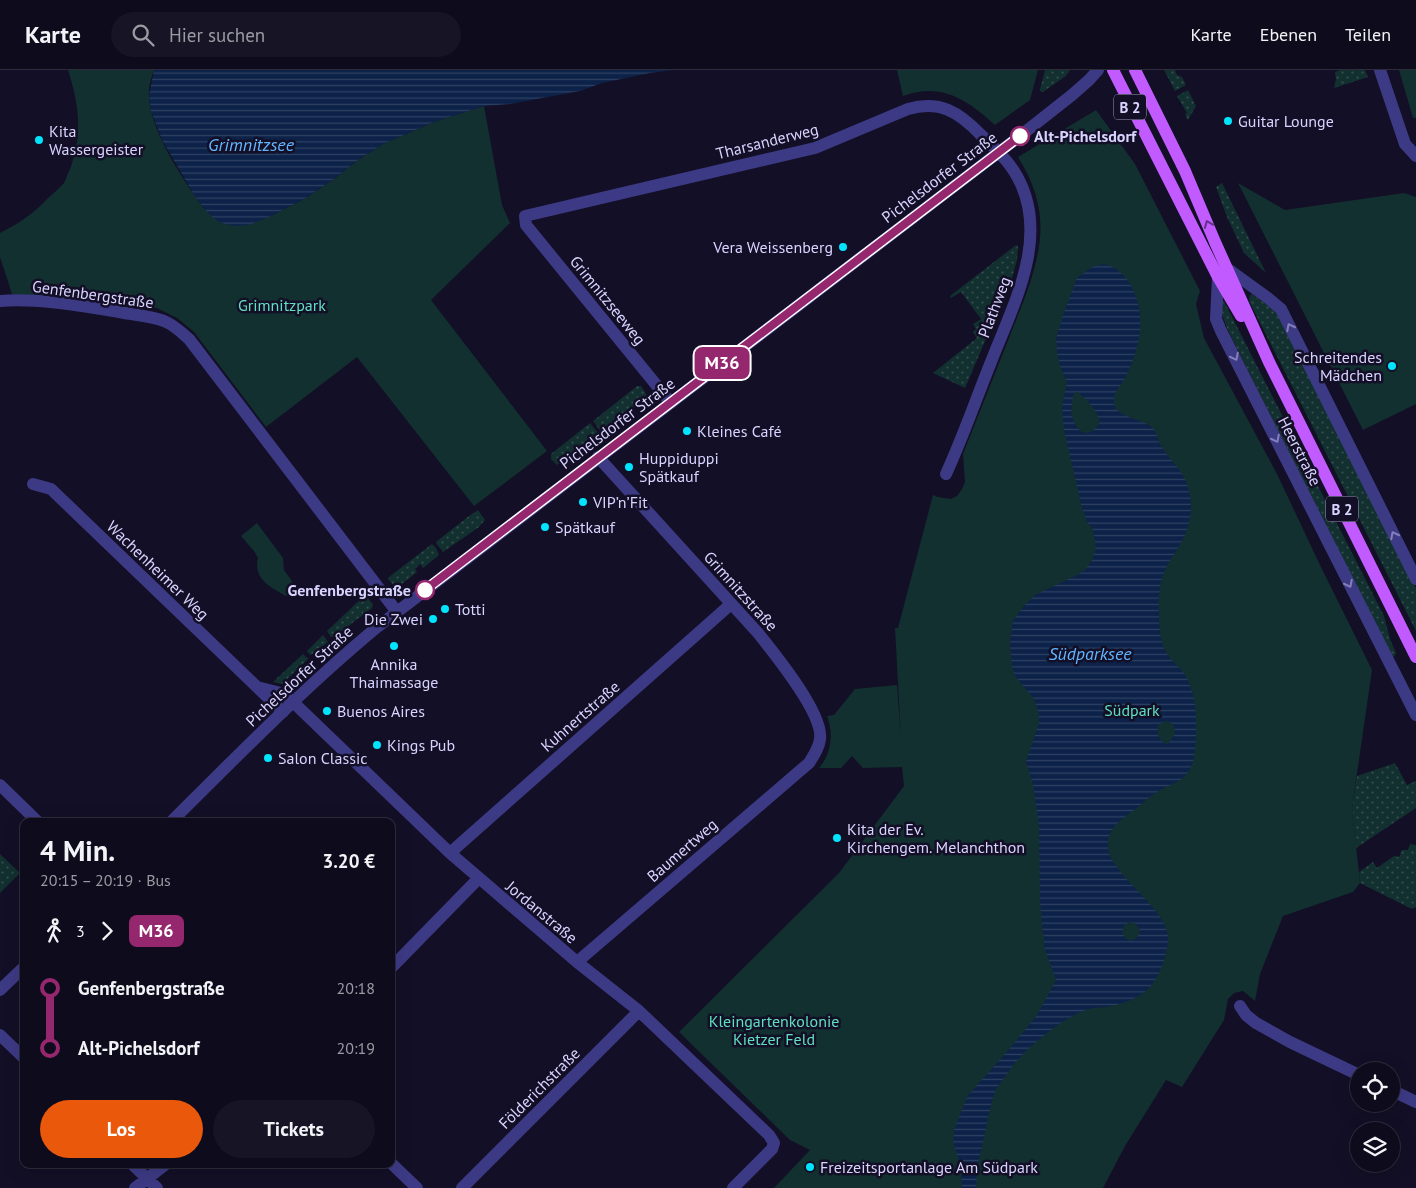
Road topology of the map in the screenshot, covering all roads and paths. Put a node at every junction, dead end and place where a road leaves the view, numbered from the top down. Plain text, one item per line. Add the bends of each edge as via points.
1 (1098, 70) edge
2 (1112, 70) edge
3 (1135, 70) edge
4 (1380, 70) edge
5 (999, 152) junction
6 (1416, 156) edge
7 (525, 216) joint
8 (1223, 273) junction
9 (2, 301) edge
10 (671, 403) junction
11 (598, 457) junction
12 (946, 474) dead end
13 (33, 484) dead end
14 (1416, 579) edge
15 (732, 604) junction
16 (397, 612) junction
17 (1416, 657) edge
18 (257, 687) junction
19 (293, 702) junction
20 (283, 712) junction
21 (1416, 715) edge
22 (809, 763) joint
23 (0, 785) edge
24 (34, 818) edge
25 (175, 818) edge
26 (450, 853) junction
27 (478, 879) junction
28 (577, 962) junction
29 (395, 964) edge
30 (20, 971) edge
31 (0, 990) edge
32 (1240, 1006) dead end
33 (638, 1011) junction
34 (0, 1035) edge
35 (20, 1054) edge
36 (1350, 1071) edge
37 (1400, 1094) edge
38 (1416, 1102) edge
39 (395, 1167) edge
40 (136, 1168) edge
41 (161, 1168) edge
42 (147, 1178) junction
43 (134, 1188) edge
44 (157, 1188) edge
45 (417, 1188) edge
46 (462, 1188) edge
47 (733, 1188) edge

1 - 5 street, Pichelsdorfer Straße
2 - 8 main road, Heerstraße / B 2
8 -> 3 main road, Heerstraße / B 2 via 1186,171
4 - 6 street via 1405,144
5 - 7 street, Tharsanderweg via 951,110 916,107 815,148
5 - 10 street, Pichelsdorfer Straße
5 - 12 street, Plathweg via 1017,177 1026,198 1030,216 1027,265
7 - 10 street, Grimnitzseeweg via 526,225
14 -> 8 street, Heerstraße via 1281,309
8 - 17 main road, Heerstraße / B 2
8 -> 21 street, Heerstraße via 1216,319 1221,331
9 - 16 street, Genfenbergstraße via 47,302 90,308 154,318 176,328 189,339
10 - 11 street, Pichelsdorfer Straße
11 - 15 street, Grimnitzstraße
11 - 16 street, Pichelsdorfer Straße
13 - 18 street, Wachenheimer Weg via 51,489
15 - 22 street, Grimnitzstraße via 782,664 814,713 820,737
15 - 26 street, Kuhnertstraße
16 - 19 street, Pichelsdorfer Straße
18 - 19 street, Wachenheimer Weg via 281,693
18 - 20 street, Wachenheimer Weg
19 - 20 street, Pichelsdorfer Straße
19 - 26 street, Jordanstraße
20 - 25 street, Pichelsdorfer Straße
22 - 28 street, Baumertweg
23 - 24 street
26 - 27 street, Jordanstraße
27 - 28 street, Jordanstraße
27 - 29 street
28 - 33 street, Jordanstraße
30 - 31 street
32 - 36 street via 1256,1023
33 - 46 street, Földerichstraße
33 - 47 street, Jordanstraße via 774,1143
34 - 35 street
37 - 38 street
39 - 45 street
40 - 42 street
41 - 42 street
42 - 43 street
42 - 44 street

